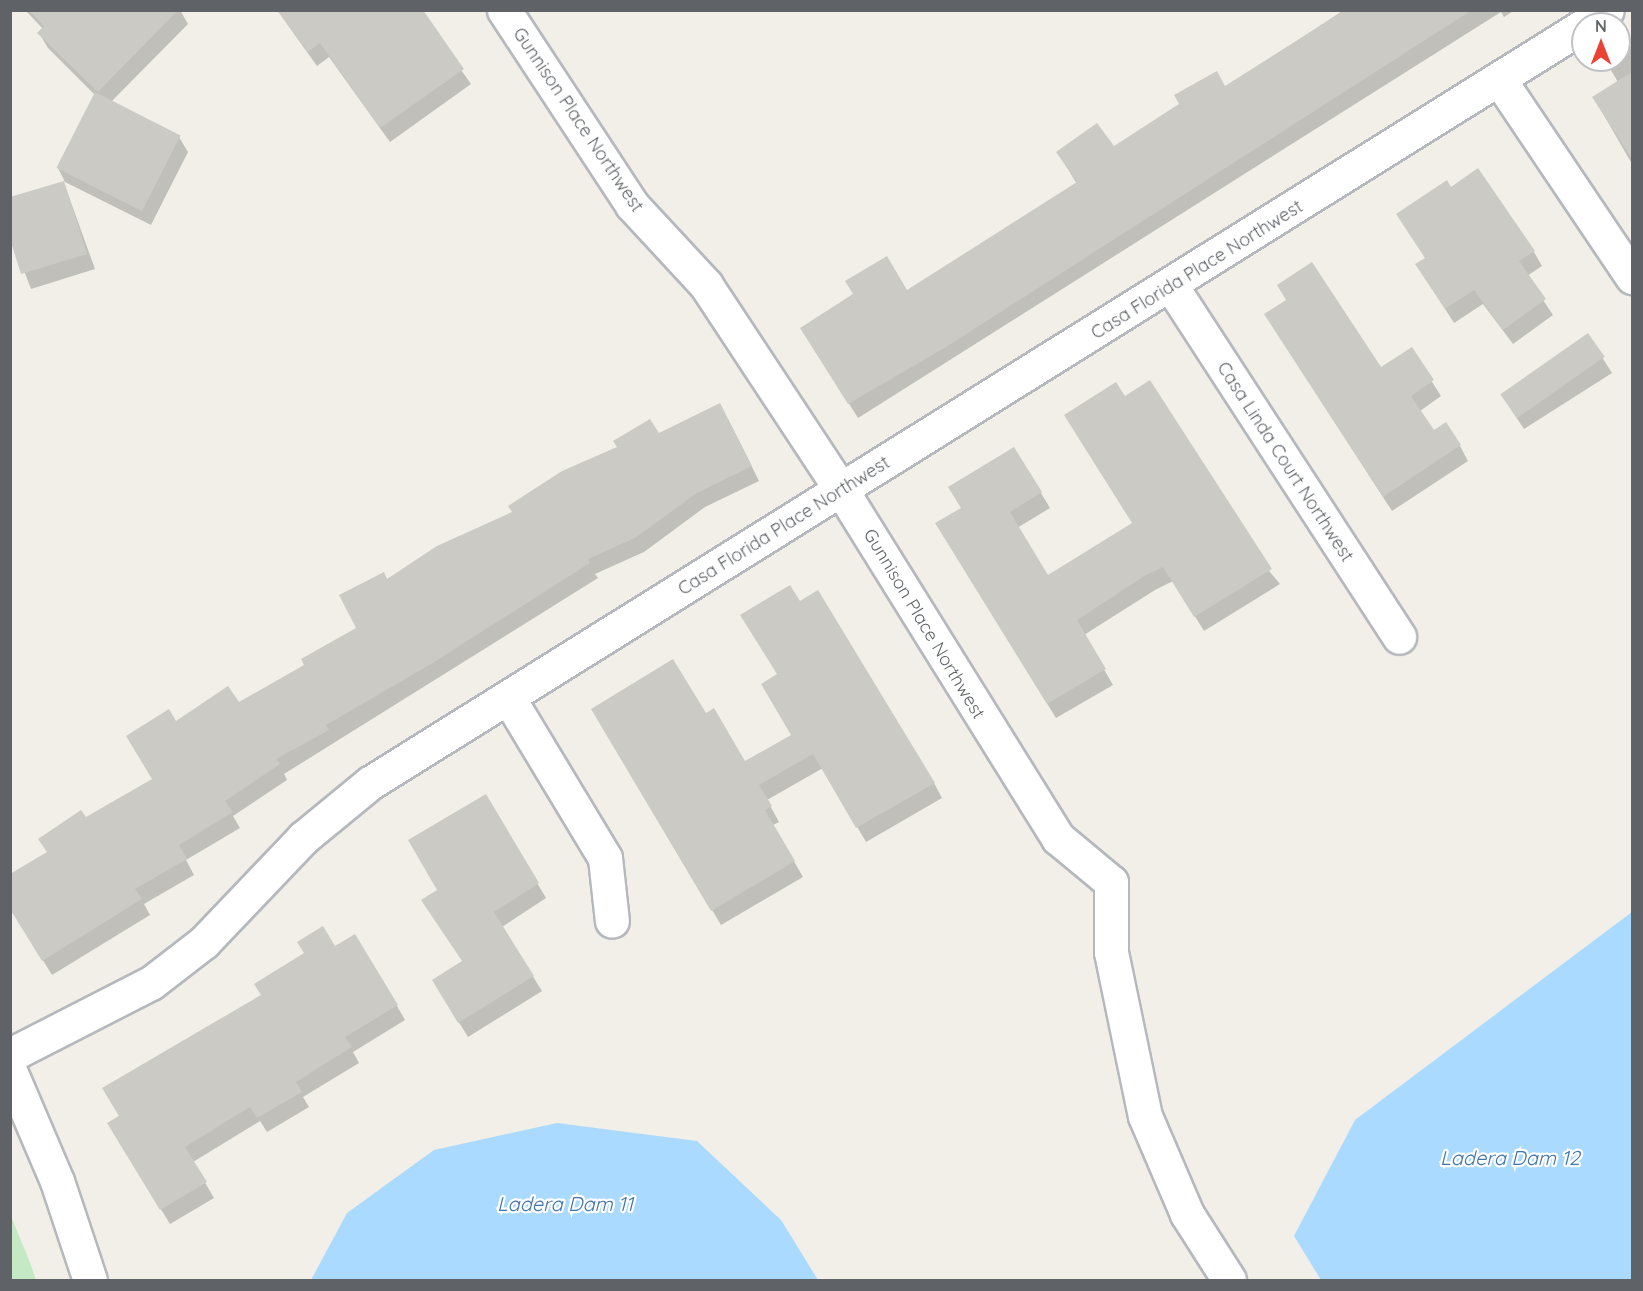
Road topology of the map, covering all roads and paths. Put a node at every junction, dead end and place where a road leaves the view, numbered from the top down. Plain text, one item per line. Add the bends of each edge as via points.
1 (504, 10) edge
2 (1571, 33) edge
3 (1499, 79) junction
4 (1632, 277) edge
5 (1172, 287) junction
6 (842, 491) junction
7 (1399, 637) dead end
8 (508, 697) junction
9 (612, 921) dead end
10 (10, 1055) edge
11 (10, 1071) edge
12 (90, 1281) edge
13 (1229, 1281) edge

1 - 6 street, Gunnison Place Northwest via 632,205 706,285
2 - 3 street, Casa Florida Place Northwest
3 - 4 street
3 - 5 street, Casa Florida Place Northwest
5 - 6 street, Casa Florida Place Northwest
5 - 7 street, Casa Linda Court Northwest
6 - 8 street, Casa Florida Place Northwest
6 - 13 street, Gunnison Place Northwest via 1058,838 1111,882 1111,952 1145,1116 1187,1214
8 - 9 street via 605,858
8 - 10 street, Casa Florida Place Northwest via 336,808 204,942 151,983
11 - 12 street via 57,1180

